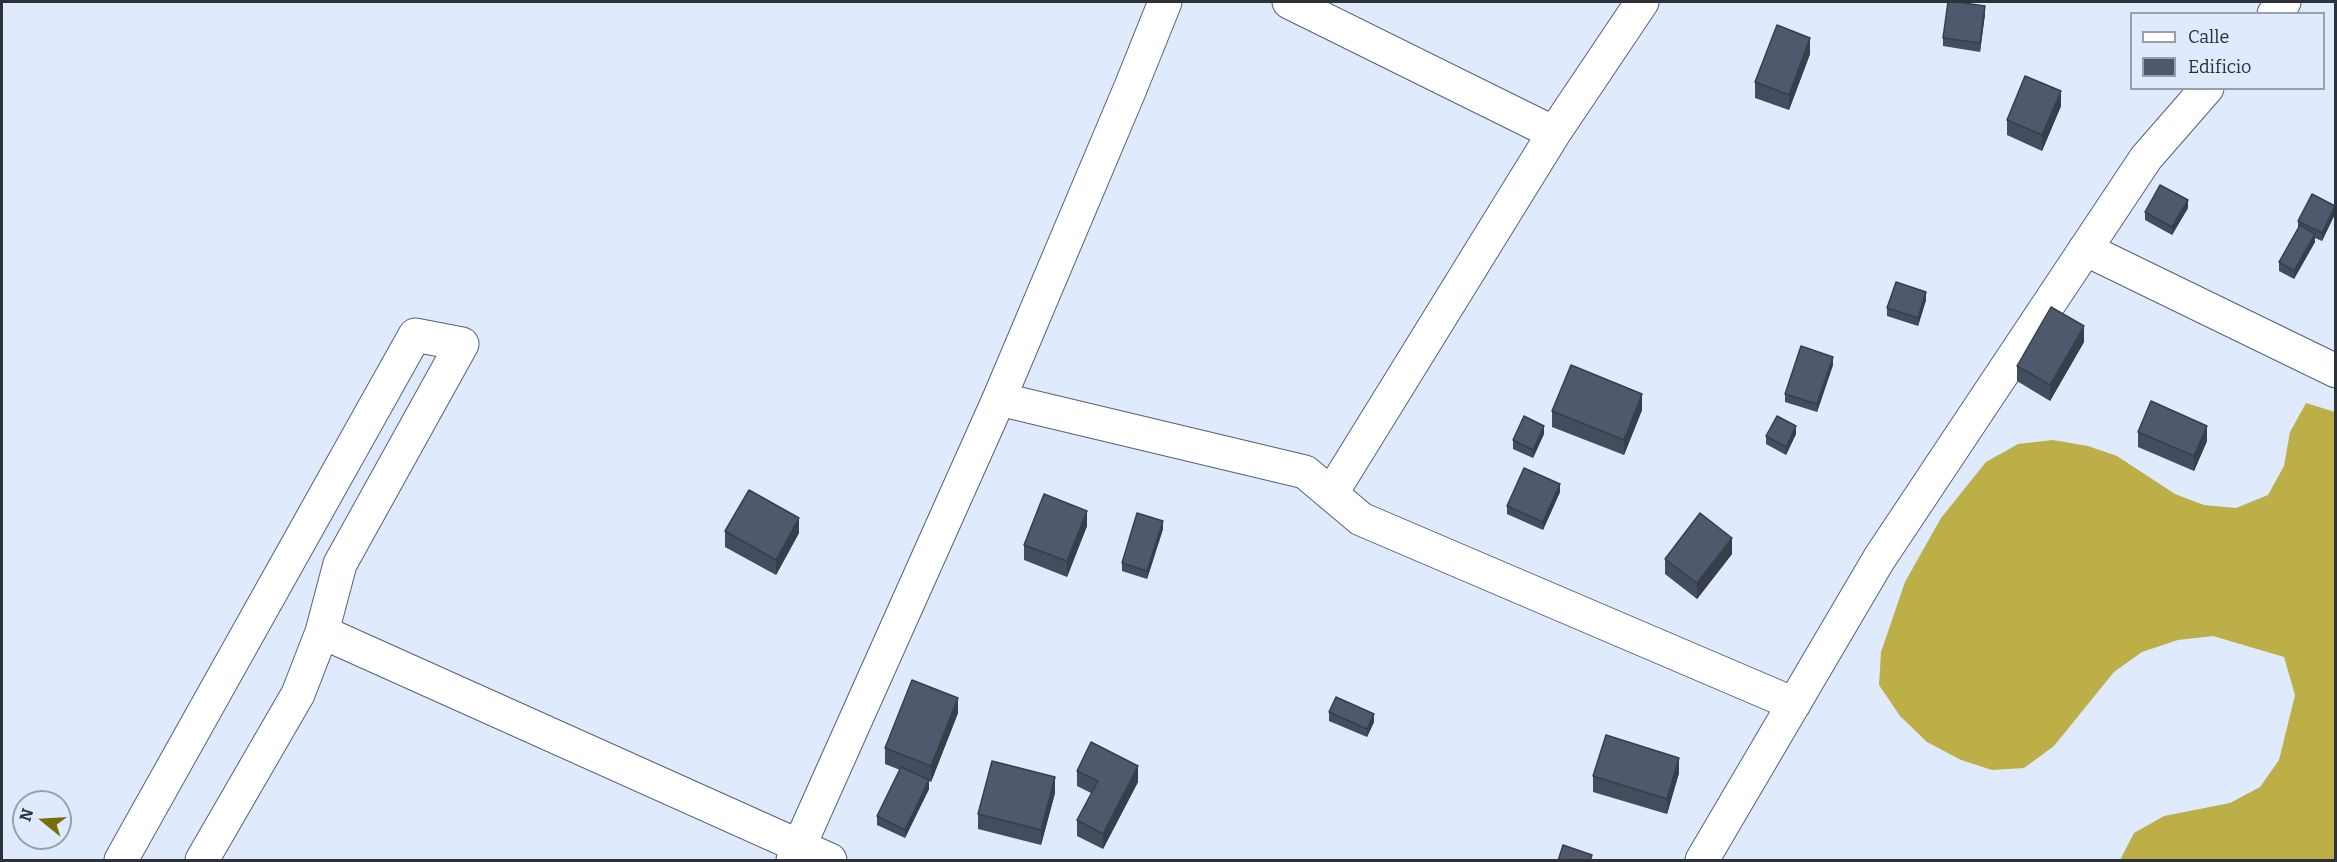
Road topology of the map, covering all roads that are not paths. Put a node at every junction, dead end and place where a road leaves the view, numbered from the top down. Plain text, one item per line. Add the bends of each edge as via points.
1 (1165, 2) edge
2 (1289, 2) edge
3 (1642, 2) edge
4 (2205, 90) edge
5 (1554, 133) junction
6 (2085, 249) junction
7 (2336, 371) edge
8 (999, 399) junction
9 (1331, 494) junction
10 (322, 632) junction
11 (1794, 704) junction
12 (797, 854) edge
13 (121, 861) edge
14 (202, 861) edge
15 (830, 861) edge
16 (1702, 861) edge

1 - 8 street
2 - 5 street
3 - 5 street
4 - 6 street via 2146,158
5 - 9 street
6 - 7 street
6 - 11 street via 1879,559
8 - 9 street via 1305,472
8 - 12 street
9 - 11 street via 1360,519
10 - 12 street
10 - 13 street via 340,564 462,344 415,335
10 - 14 street via 298,694
11 - 16 street
12 - 15 street

